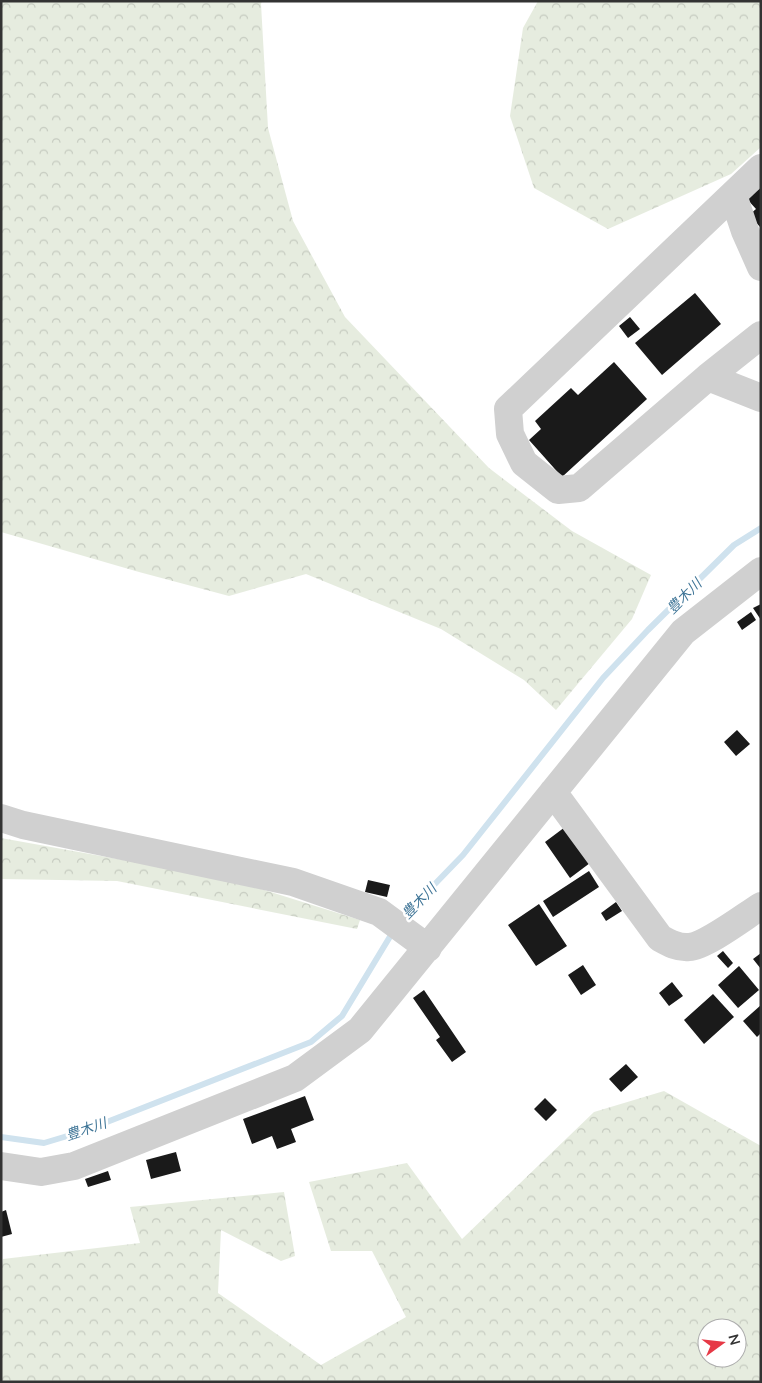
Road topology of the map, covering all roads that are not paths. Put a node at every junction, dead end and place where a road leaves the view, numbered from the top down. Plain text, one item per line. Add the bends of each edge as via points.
1 (761, 168) edge
2 (732, 195) junction
3 (761, 267) edge
4 (761, 335) edge
5 (708, 377) junction
6 (761, 398) edge
7 (761, 571) edge
8 (553, 792) junction
9 (1, 818) edge
10 (760, 907) edge
11 (418, 941) junction
12 (1, 1166) edge

1 - 2 street
2 - 3 street
2 - 5 street via 508,409 510,434 524,463 558,490 579,488
4 - 5 street
5 - 6 street
7 - 8 street via 683,632
8 - 10 street via 660,938 673,945 690,947 710,939
8 - 11 street
9 - 11 street via 23,826 293,882 379,912
11 - 12 street via 360,1030 295,1078 74,1166 41,1172

